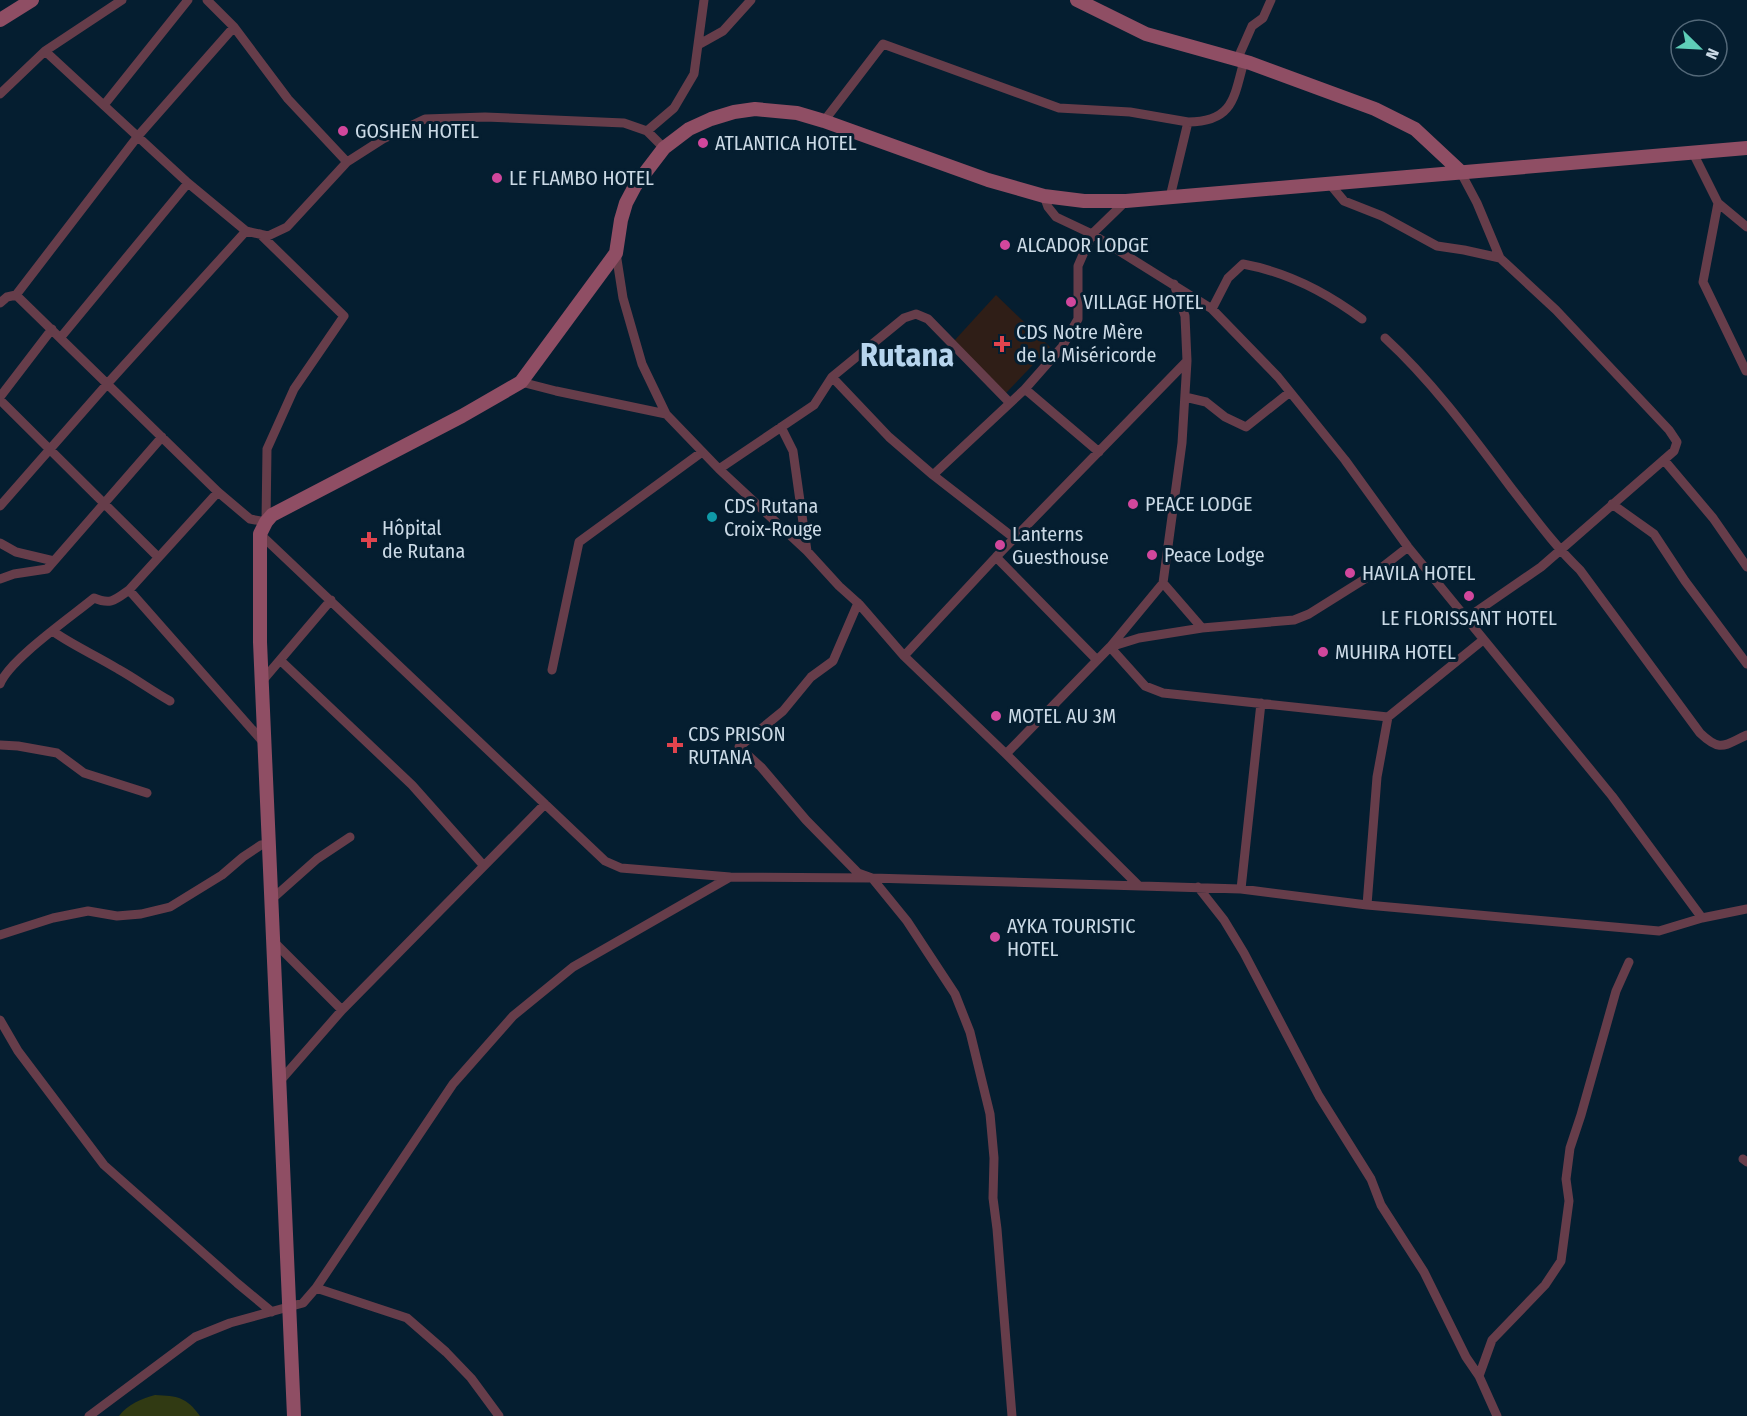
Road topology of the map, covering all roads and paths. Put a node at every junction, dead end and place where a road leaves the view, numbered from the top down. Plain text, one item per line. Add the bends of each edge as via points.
1 (32, 0) edge
2 (122, 0) edge
3 (188, 0) edge
4 (207, 0) edge
5 (704, 0) edge
6 (751, 0) edge
7 (1077, 0) edge
8 (1271, 0) edge
9 (0, 20) edge
10 (234, 27) junction
11 (698, 45) junction
12 (45, 51) junction
13 (1241, 61) junction
14 (0, 94) edge
15 (104, 105) junction
16 (824, 121) junction
17 (1188, 122) junction
18 (647, 131) junction
19 (138, 136) junction
20 (664, 148) junction
21 (1747, 148) edge
22 (1693, 153) junction
23 (347, 162) junction
24 (1460, 171) junction
25 (188, 183) junction
26 (1329, 183) junction
27 (1044, 196) junction
28 (1170, 197) junction
29 (1126, 201) junction
30 (1718, 203) junction
31 (1747, 227) edge
32 (246, 231) junction
33 (260, 234) junction
34 (1092, 234) junction
35 (616, 253) junction
36 (1500, 258) junction
37 (1174, 284) junction
38 (16, 295) junction
39 (0, 303) edge
40 (1212, 309) junction
41 (1362, 318) dead end
42 (52, 329) junction
43 (61, 337) junction
44 (1384, 338) dead end
45 (1187, 361) junction
46 (1746, 371) edge
47 (832, 377) junction
48 (521, 382) junction
49 (108, 383) junction
50 (1025, 389) junction
51 (1290, 392) junction
52 (1185, 397) junction
53 (0, 399) edge
54 (1009, 402) junction
55 (666, 414) junction
56 (781, 427) junction
57 (162, 437) junction
58 (49, 450) junction
59 (702, 452) junction
60 (1099, 452) junction
61 (1664, 460) junction
62 (719, 469) junction
63 (933, 475) junction
64 (218, 492) junction
65 (104, 504) junction
66 (1612, 504) junction
67 (0, 506) edge
68 (263, 528) junction
69 (1014, 538) junction
70 (0, 543) edge
71 (1408, 547) junction
72 (807, 551) junction
73 (1560, 551) junction
74 (158, 557) junction
75 (996, 557) junction
76 (54, 561) junction
77 (1747, 567) edge
78 (0, 579) edge
79 (1163, 583) junction
80 (129, 590) junction
81 (331, 600) junction
82 (858, 603) junction
83 (1467, 618) junction
84 (1202, 628) junction
85 (54, 632) junction
86 (1483, 640) junction
87 (1110, 647) junction
88 (904, 656) junction
89 (1096, 659) junction
90 (280, 660) junction
91 (1747, 664) edge
92 (552, 670) dead end
93 (263, 680) junction
94 (0, 684) edge
95 (170, 701) dead end
96 (1261, 703) junction
97 (1388, 717) junction
98 (1747, 735) edge
99 (265, 745) junction
100 (0, 746) edge
101 (1006, 754) junction
102 (147, 794) dead end
103 (545, 804) junction
104 (350, 837) dead end
105 (270, 844) junction
106 (484, 866) junction
107 (730, 877) junction
108 (872, 878) junction
109 (1138, 885) junction
110 (1198, 887) junction
111 (1241, 889) junction
112 (272, 899) junction
113 (1367, 905) junction
114 (1747, 909) edge
115 (1702, 918) junction
116 (0, 935) edge
117 (273, 941) junction
118 (1629, 962) dead end
119 (342, 1010) junction
120 (0, 1020) edge
121 (280, 1081) junction
122 (316, 1288) junction
123 (289, 1307) junction
124 (272, 1312) junction
125 (1479, 1376) junction
126 (89, 1416) edge
127 (294, 1416) edge
128 (499, 1416) edge
129 (1012, 1416) edge
130 (1497, 1416) edge

1 - 9 main road
2 - 12 street
3 - 15 street
4 - 10 street
5 - 11 street
6 - 11 street via 723,31
7 - 13 main road via 1146,34
8 - 13 street via 1263,18 1252,26
10 - 19 street
10 - 23 street via 288,99
11 - 18 street via 694,74 674,108
12 - 14 street
12 - 15 street
13 - 17 street via 1228,107 1206,122
13 - 24 main road via 1385,114 1415,129
15 - 19 street
16 - 17 street via 883,44 1059,108 1130,112
16 - 20 main road via 774,110 734,111 689,129
16 - 27 main road
17 - 28 street
18 - 20 street
18 - 23 street via 624,123 485,117 425,119 382,139
19 - 25 street
19 - 38 street
20 - 35 main road via 626,203
21 - 22 main road
22 - 24 main road
22 - 30 street
23 - 33 street via 287,227 268,236
24 - 26 main road
24 - 36 street
25 - 32 street
25 - 43 street
26 - 28 main road
26 - 36 street via 1344,201 1382,216 1437,246
27 - 29 main road
27 - 34 street via 1056,217
28 - 29 main road
29 - 34 street
30 - 31 street
30 - 46 street via 1703,282
32 - 33 street
32 - 49 street
33 - 68 street via 344,316 294,389 267,449
34 - 37 street
34 - 50 street via 1078,266 1078,319 1062,347
35 - 48 main road
35 - 55 street via 623,298 642,364
36 - 61 street via 1556,310 1670,430 1677,442 1674,452
37 - 40 street
37 - 45 street via 1185,316
38 - 39 street
38 - 42 street
40 - 41 street via 1228,278 1243,264 1271,269 1320,290
40 - 51 street
42 - 43 street
42 - 53 street
43 - 49 street
44 - 73 street via 1406,358 1484,452
45 - 52 street
45 - 60 street
47 - 54 street via 904,318 916,314 928,319
47 - 56 street via 814,405
47 - 63 street via 889,437
48 - 55 street
48 - 68 main road via 272,515
49 - 57 street
49 - 58 street
50 - 54 street
50 - 60 street
51 - 52 street via 1246,427 1206,402
51 - 71 street
52 - 79 street
53 - 58 street
54 - 63 street
55 - 59 street
56 - 62 street
56 - 72 street via 793,451
57 - 64 street
57 - 65 street
58 - 65 street
58 - 67 street
59 - 62 street
59 - 92 street via 579,542
60 - 69 street
61 - 66 street
61 - 77 street via 1713,518
62 - 72 street
63 - 69 street
64 - 68 street
64 - 74 street
65 - 74 street
65 - 76 street
66 - 73 street
66 - 91 street via 1654,534
68 - 81 street
68 - 93 main road via 259,576
69 - 75 street
70 - 76 street via 16,552
71 - 83 street
71 - 84 street via 1376,572 1294,620
72 - 82 street
73 - 83 street
73 - 98 street via 1580,570 1700,734 1712,745 1722,747
74 - 80 street
75 - 88 street
75 - 89 street
76 - 78 street via 47,569
79 - 84 street
79 - 87 street
80 - 85 street via 115,600 94,598
80 - 99 street
81 - 90 street
81 - 103 street
82 - 88 street
82 - 108 street via 833,661 812,677 783,711 739,747 858,873
83 - 86 street
84 - 87 street
85 - 94 street via 15,662
85 - 95 street
86 - 97 street
86 - 115 street via 1612,796
87 - 89 street
87 - 96 street via 1145,686 1163,693
88 - 101 street
89 - 101 street
90 - 93 street
90 - 106 street via 412,785
93 - 99 main road
96 - 97 street
96 - 111 street
97 - 113 street via 1377,777
99 - 105 main road
100 - 102 street via 57,753 84,773
101 - 109 street
103 - 106 street
103 - 107 street via 605,861 621,868
104 - 112 street via 317,859
105 - 112 main road
105 - 116 street via 261,845 170,907 117,916 88,911
106 - 119 street
107 - 108 street
107 - 122 street via 573,967 513,1016 453,1084
108 - 109 street
108 - 129 street via 907,921 955,994 970,1032 990,1114 993,1198
109 - 110 street
110 - 111 street
110 - 125 street via 1244,953 1319,1096 1371,1179 1381,1205 1424,1272
111 - 113 street
112 - 117 main road
113 - 115 street via 1659,931
114 - 115 street
117 - 119 street
117 - 121 main road
118 - 125 street via 1616,991 1570,1148 1566,1179 1569,1201 1561,1261 1545,1285 1492,1340
119 - 121 street
120 - 124 street via 18,1051 104,1165
121 - 123 main road
122 - 123 street via 303,1303
122 - 128 street via 407,1318 471,1378
123 - 124 street
123 - 127 main road
124 - 126 street via 195,1337
125 - 130 street

